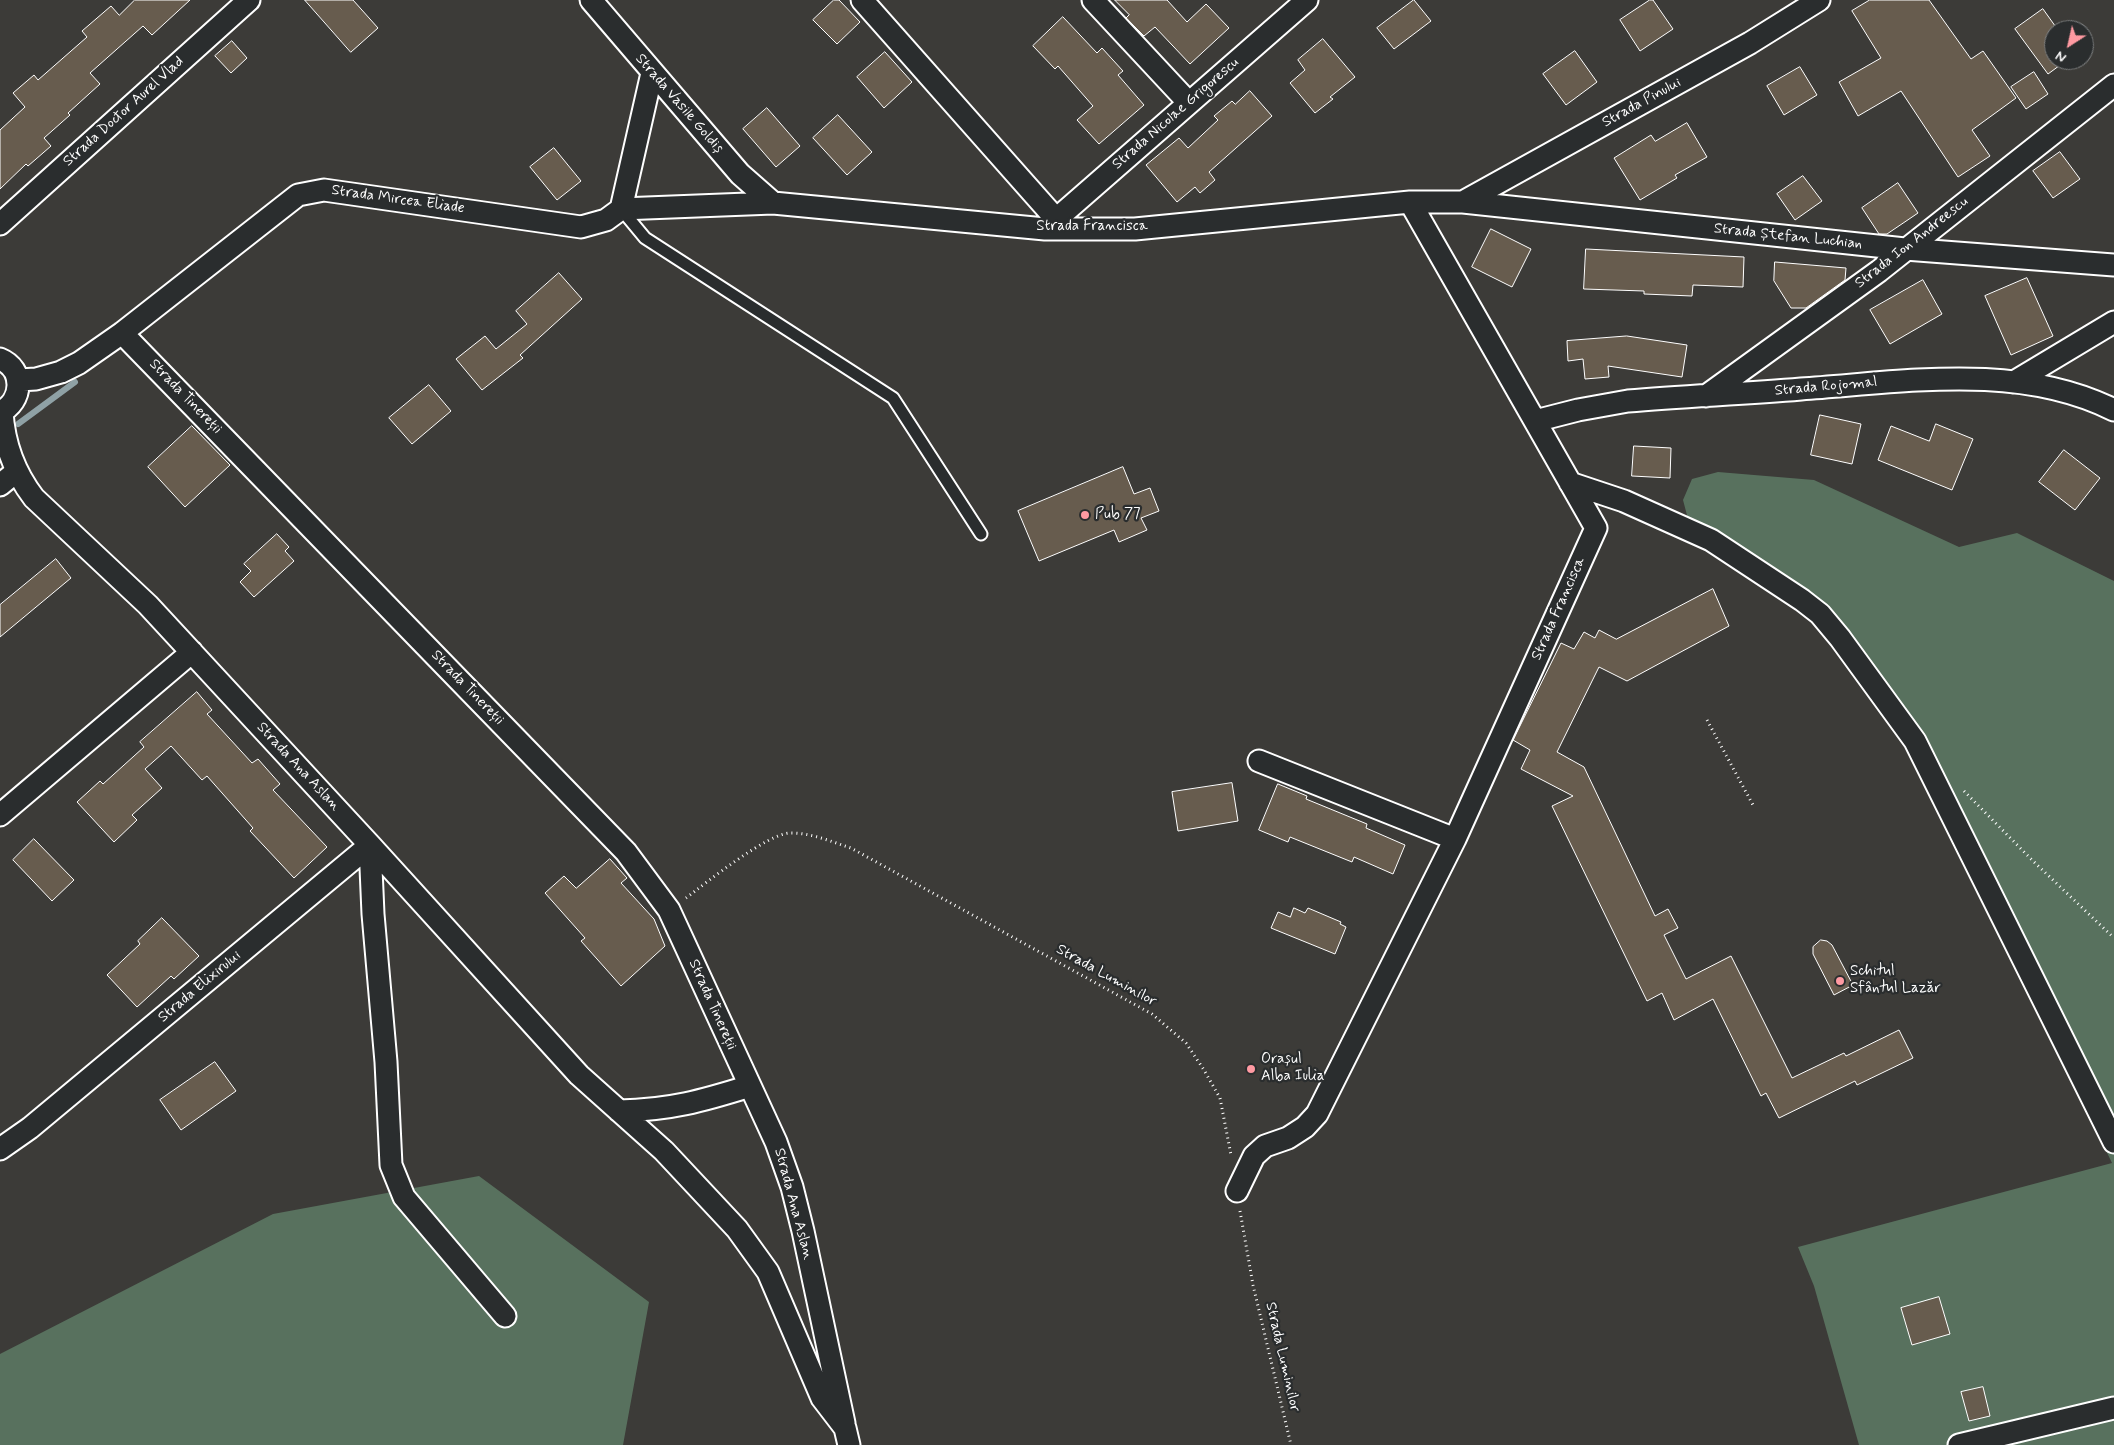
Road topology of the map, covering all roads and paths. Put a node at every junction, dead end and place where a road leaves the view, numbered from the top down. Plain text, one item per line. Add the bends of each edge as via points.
1 (249, 0) edge
2 (591, 0) edge
3 (862, 0) edge
4 (1093, 0) edge
5 (1307, 0) edge
6 (1818, 0) edge
7 (652, 73) junction
8 (2114, 85) edge
9 (1189, 103) junction
10 (1410, 202) junction
11 (1463, 202) junction
12 (773, 203) junction
13 (621, 209) junction
14 (0, 224) edge
15 (1051, 224) junction
16 (1905, 250) junction
17 (2114, 265) edge
18 (2114, 322) edge
19 (122, 333) junction
20 (0, 359) edge
21 (19, 380) junction
22 (2014, 382) junction
23 (1706, 396) junction
24 (2114, 410) edge
25 (1, 412) edge
26 (1535, 421) junction
27 (17, 471) junction
28 (1570, 483) junction
29 (0, 485) edge
30 (981, 534) dead end
31 (192, 652) junction
32 (1707, 720) dead end
33 (1259, 762) dead end
34 (1964, 791) dead end
35 (1754, 805) dead end
36 (0, 815) edge
37 (1455, 840) junction
38 (370, 845) junction
39 (669, 910) junction
40 (2114, 938) edge
41 (750, 1086) junction
42 (619, 1111) junction
43 (2114, 1142) edge
44 (0, 1148) edge
45 (1237, 1191) junction
46 (505, 1316) dead end
47 (2114, 1408) edge
48 (847, 1437) edge
49 (1290, 1445) edge
50 (1959, 1445) edge

1 - 14 street, Strada Doctor Aurel Vlad
2 - 7 street, Strada Vasile Goldiș
3 - 15 street
4 - 9 street
5 - 9 street, Strada Nicolae Grigorescu
6 - 11 street, Strada Pinului via 1750,43
7 - 12 street, Strada Vasile Goldiș via 740,174
7 - 13 street
8 - 16 street, Strada Ion Andreescu
9 - 15 street, Strada Nicolae Grigorescu
10 - 11 street, Strada Francisca
10 - 15 street, Strada Francisca via 1135,229
10 - 26 street, Strada Francisca
11 - 16 street, Strada Ștefan Luchian
12 - 13 street, Strada Mircea Eliade
12 - 15 street, Strada Francisca
13 - 19 street, Strada Mircea Eliade via 606,220 580,227 324,190 298,195
13 - 30 lane via 645,238 893,398
16 - 17 street, Strada Ștefan Luchian
16 - 23 street, Strada Ion Andreescu
18 - 22 street
19 - 21 street, Strada Mircea Eliade via 80,363 61,372
19 - 39 street, Strada Tinereții via 626,852
20 - 21 street via 10,365
21 - 25 street via 16,399
22 - 23 street, Strada Rojomal via 1956,378
22 - 24 street, Strada Rojomal via 2070,392
23 - 26 street, Strada Rojomal via 1628,401
25 - 27 street, Strada Ana Aslan via 6,443
26 - 28 street, Strada Francisca
27 - 29 street
27 - 31 street, Strada Ana Aslan via 34,498 148,605
28 - 37 street, Strada Francisca via 1596,528
28 - 43 street via 1624,501 1711,540 1802,600 1820,614 1840,638 1915,741
31 - 36 street
31 - 38 street, Strada Ana Aslan
32 - 35 path
33 - 37 street
34 - 40 path
37 - 45 street via 1317,1114 1306,1127 1266,1146 1254,1156
38 - 42 street, Strada Ana Aslan via 579,1075
38 - 44 street, Strada Elixirului via 30,1128
38 - 46 street via 372,914 386,1062 391,1165 404,1197
39 - 41 street, Strada Tinereții
39 - 45 path, Strada Luminilor via 760,844 788,832 810,834 851,848 1152,1014 1186,1043 1220,1098
41 - 42 street via 672,1108
41 - 48 street, Strada Ana Aslan via 776,1142 792,1187
42 - 48 street, Strada Ana Aslan via 664,1151 738,1229 768,1272 822,1398
45 - 49 path, Strada Luminilor via 1253,1284
47 - 50 street

